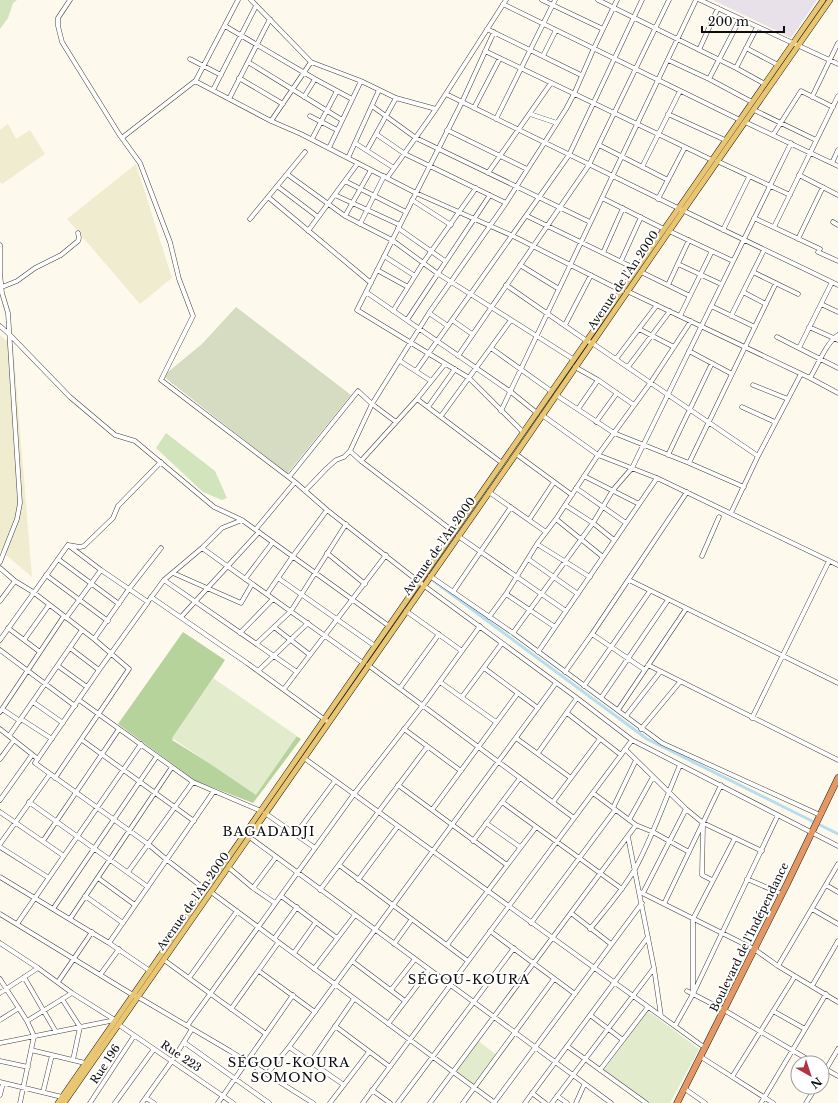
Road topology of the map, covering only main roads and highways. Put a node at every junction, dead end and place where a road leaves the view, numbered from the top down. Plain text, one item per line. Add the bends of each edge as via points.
1 (823, 0) edge
2 (830, 0) edge
3 (715, 161) junction
4 (590, 342) junction
5 (539, 414) junction
6 (456, 534) junction
7 (421, 584) junction
8 (365, 664) junction
9 (326, 721) junction
10 (838, 778) edge
11 (263, 812) junction
12 (247, 835) junction
13 (208, 891) junction
14 (135, 996) junction
15 (117, 1022) junction
16 (58, 1103) edge
17 (64, 1103) edge
18 (677, 1103) edge

1 - 3 main road, Avenue de l'An 2000 via 725,140
2 - 3 main road, Avenue de l'An 2000 via 746,122
3 - 4 main road, Avenue de l'An 2000
4 - 5 main road, Avenue de l'An 2000 via 556,395
4 - 5 main road, Avenue de l'An 2000 via 573,359
5 - 6 main road, Avenue de l'An 2000 via 523,432
5 - 6 main road, Avenue de l'An 2000 via 516,454
6 - 7 main road, Avenue de l'An 2000
6 - 7 main road, Avenue de l'An 2000 via 430,576
7 - 8 main road, Avenue de l'An 2000 via 389,626
7 - 8 main road, Avenue de l'An 2000 via 406,611
8 - 9 main road, Avenue de l'An 2000
9 - 11 main road, Avenue de l'An 2000
9 - 11 main road, Avenue de l'An 2000 via 304,758
10 - 18 highway, Boulevard de l'Indépendance
11 - 12 main road, Avenue de l'An 2000
12 - 13 main road, Avenue de l'An 2000
12 - 13 main road, Avenue de l'An 2000 via 228,868
13 - 14 main road, Avenue de l'An 2000
13 - 14 main road, Avenue de l'An 2000 via 164,960
14 - 15 main road, Avenue de l'An 2000
15 - 16 main road, Avenue de l'An 2000
15 - 17 main road, Avenue de l'An 2000

